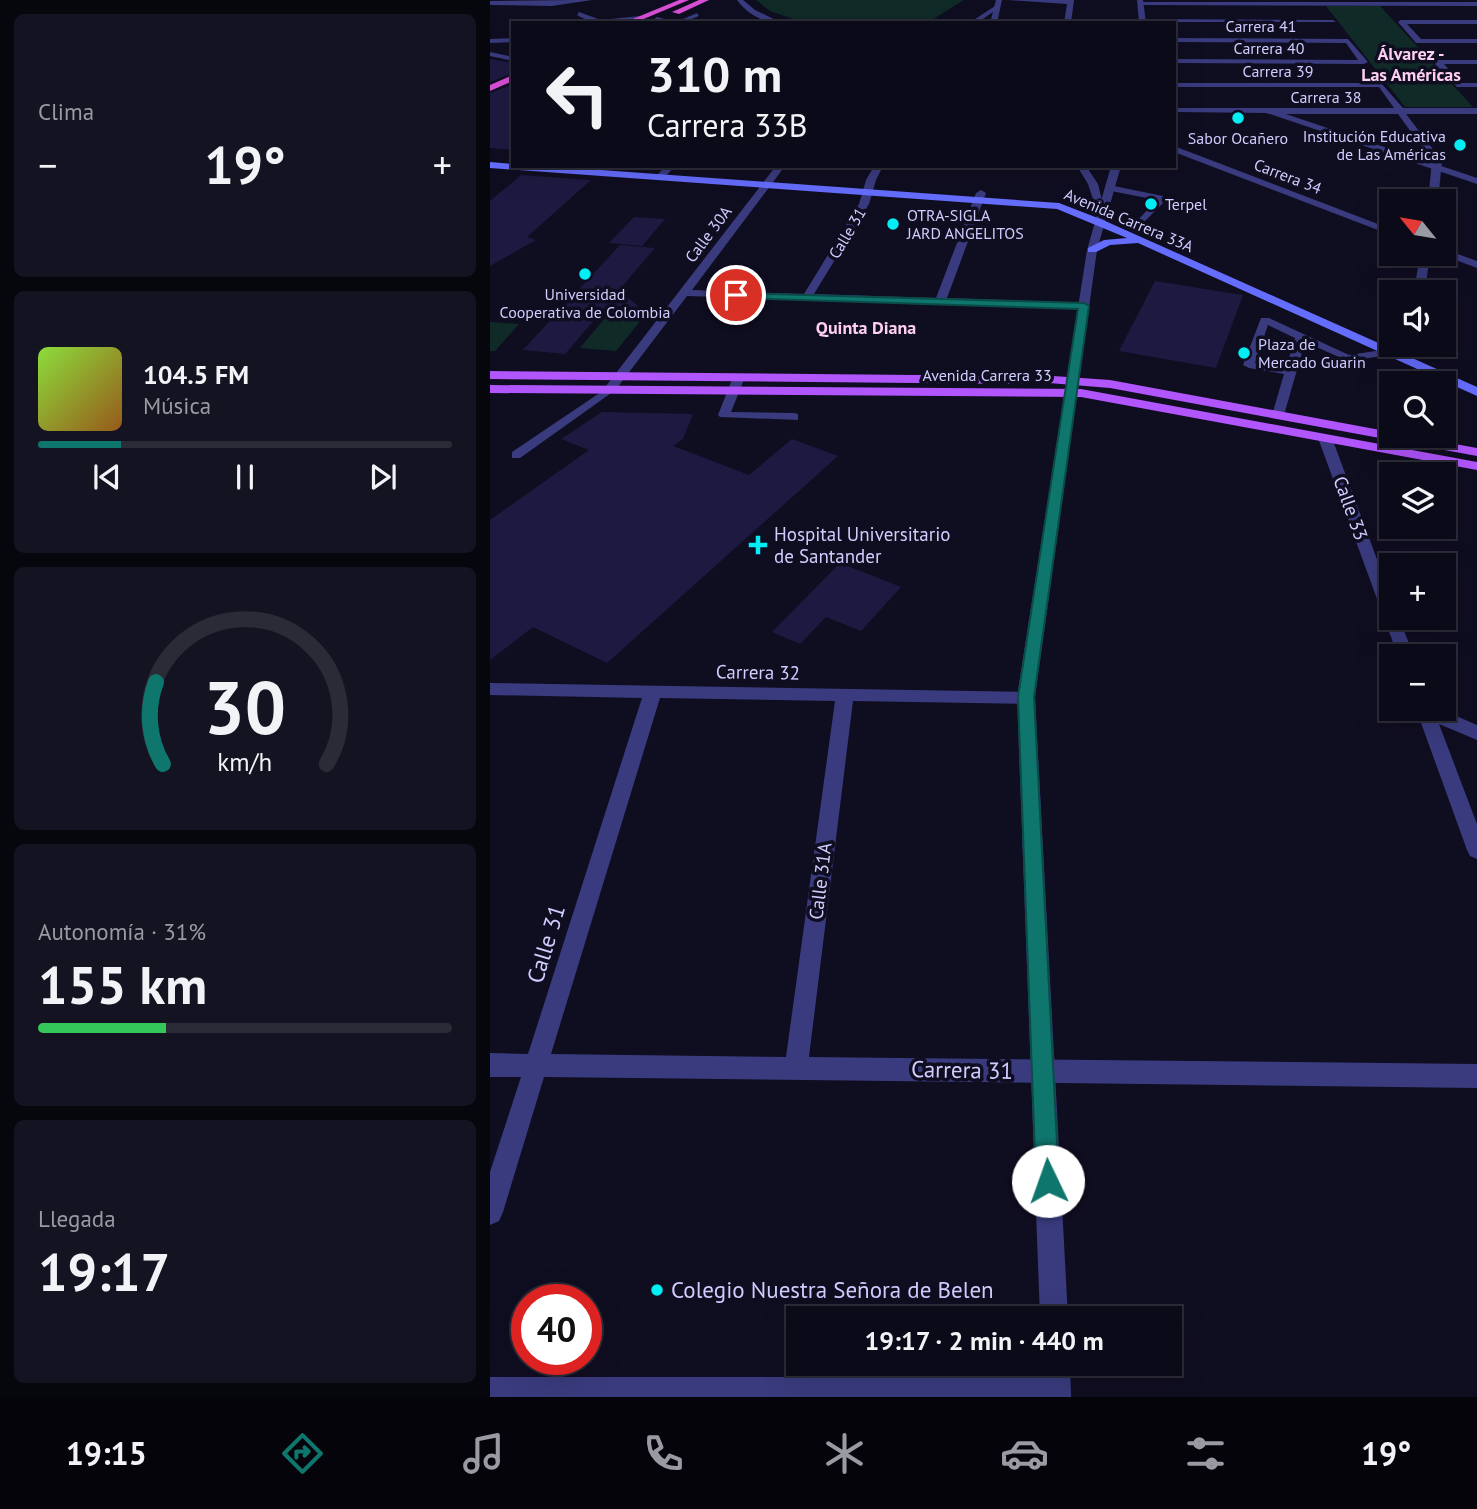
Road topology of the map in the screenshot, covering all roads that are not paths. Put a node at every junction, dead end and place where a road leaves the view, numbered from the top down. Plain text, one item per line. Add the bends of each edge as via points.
1 (589, 0) edge
2 (685, 0) edge
3 (705, 0) edge
4 (740, 0) edge
5 (1011, 0) edge
6 (1071, 1) edge
7 (1140, 2) edge
8 (1383, 2) edge
9 (490, 3) edge
10 (544, 4) junction
11 (561, 4) junction
12 (998, 4) edge
13 (1320, 4) junction
14 (1477, 4) edge
15 (698, 15) dead end
16 (640, 18) junction
17 (575, 21) edge
18 (603, 21) edge
19 (618, 21) edge
20 (632, 21) edge
21 (653, 21) edge
22 (679, 21) edge
23 (775, 21) edge
24 (975, 21) edge
25 (994, 21) edge
26 (1067, 21) edge
27 (1143, 21) edge
28 (1176, 22) edge
29 (1477, 22) edge
30 (1176, 40) edge
31 (490, 41) edge
32 (511, 41) edge
33 (1477, 41) edge
34 (511, 42) edge
35 (493, 54) edge
36 (511, 58) edge
37 (1176, 61) edge
38 (1364, 62) joint
39 (1477, 62) edge
40 (511, 69) edge
41 (490, 77) edge
42 (511, 79) edge
43 (1176, 85) edge
44 (1477, 85) edge
45 (490, 88) edge
46 (1176, 110) edge
47 (1268, 111) junction
48 (1401, 111) junction
49 (1477, 111) edge
50 (1176, 150) edge
51 (490, 158) edge
52 (511, 160) edge
53 (490, 165) edge
54 (511, 166) edge
55 (1437, 167) junction
56 (553, 168) edge
57 (629, 168) edge
58 (779, 168) edge
59 (878, 168) edge
60 (1082, 168) edge
61 (1115, 168) edge
62 (666, 171) edge
63 (768, 181) junction
64 (1477, 181) edge
65 (869, 188) junction
66 (1109, 188) junction
67 (1434, 189) edge
68 (980, 196) junction
69 (1100, 216) junction
70 (1136, 227) junction
71 (1379, 227) edge
72 (1147, 243) junction
73 (1092, 250) junction
74 (1456, 257) edge
75 (1477, 265) edge
76 (683, 293) junction
77 (807, 297) junction
78 (940, 301) junction
79 (1084, 306) junction
80 (1301, 336) junction
81 (1379, 336) edge
82 (1379, 337) edge
83 (1379, 351) edge
84 (1419, 357) edge
85 (1426, 357) edge
86 (1290, 372) junction
87 (490, 374) edge
88 (620, 376) junction
89 (739, 377) junction
90 (1477, 379) edge
91 (1072, 387) junction
92 (490, 388) edge
93 (610, 389) junction
94 (734, 390) junction
95 (1477, 392) edge
96 (1278, 415) junction
97 (794, 417) dead end
98 (1325, 438) junction
99 (1477, 452) edge
100 (516, 455) dead end
101 (1477, 466) edge
102 (1379, 585) edge
103 (490, 689) edge
104 (653, 691) junction
105 (845, 694) junction
106 (1026, 697) junction
107 (1429, 721) edge
108 (1451, 721) edge
109 (1477, 733) edge
110 (1477, 850) edge
111 (490, 1065) edge
112 (536, 1065) junction
113 (796, 1068) junction
114 (1043, 1071) junction
115 (1477, 1076) edge
116 (490, 1212) edge
117 (1053, 1306) edge
118 (1056, 1384) edge
119 (490, 1391) edge

1 - 11 lane
2 - 16 highway
3 - 21 highway
4 - 23 street
5 - 6 street
6 - 26 street
7 - 13 street
7 - 27 street
8 - 13 street
8 - 14 street
9 - 10 lane
10 - 11 lane
10 - 17 lane
11 - 18 lane
12 - 24 lane
12 - 25 street
13 - 28 street via 1333,22
15 - 22 lane
16 - 19 lane
16 - 20 highway
29 - 33 street via 1401,22 1419,41
30 - 38 street, Carrera 41 via 1348,41
31 - 32 lane
34 - 35 lane
35 - 36 lane
37 - 38 street, Carrera 40
39 - 44 street via 1438,62 1460,85
40 - 41 highway
42 - 45 highway
43 - 48 street, Carrera 39 via 1381,85
46 - 47 street, Carrera 38
47 - 48 street, Carrera 38
47 - 55 street
48 - 49 street, Carrera 38
48 - 55 street
50 - 71 street, Carrera 34
51 - 52 main road
53 - 54 main road, Avenida Carrera 33A
55 - 64 street
55 - 67 street
56 - 62 main road, Avenida Carrera 33A
57 - 62 main road, Avenida Carrera 33A
58 - 63 street, Calle 30A
59 - 65 street, Calle 31
60 - 69 street via 1093,184
61 - 66 street
62 - 63 main road, Avenida Carrera 33A
63 - 65 main road, Avenida Carrera 33A
63 - 76 street, Calle 30A
65 - 68 main road, Avenida Carrera 33A
65 - 77 street, Calle 31 via 864,204
66 - 69 street
66 - 70 lane via 1163,199
68 - 69 main road, Avenida Carrera 33A
68 - 78 street
69 - 70 main road, Avenida Carrera 33A
69 - 72 main road, Avenida Carrera 33A
69 - 73 street
70 - 81 main road, Avenida Carrera 33A
72 - 73 main road via 1115,241
72 - 82 main road, Avenida Carrera 33A
73 - 79 street
74 - 75 street
76 - 77 street
76 - 88 street, Calle 30A
77 - 78 street
78 - 79 street
79 - 91 street
80 - 83 lane via 1348,358
80 - 86 lane
80 - 86 lane via 1265,320 1249,365
84 - 95 main road, Avenida Carrera 33A
85 - 90 main road, Avenida Carrera 33A
86 - 96 lane
87 - 88 main road, Avenida Carrera 33
88 - 89 main road, Avenida Carrera 33
88 - 93 street, Calle 30A
89 - 91 main road, Avenida Carrera 33
89 - 94 lane
91 - 94 main road, Avenida Carrera 33
91 - 96 main road, Avenida Carrera 33 via 1110,384
91 - 98 main road, Avenida Carrera 33
91 - 106 street
92 - 93 main road, Avenida Carrera 33
93 - 94 main road, Avenida Carrera 33
93 - 100 lane
94 - 97 lane via 724,415
96 - 99 main road, Avenida Carrera 33
98 - 101 main road, Avenida Carrera 33
98 - 102 street, Calle 33
103 - 104 street, Carrera 32
104 - 105 street, Carrera 32
104 - 112 street, Calle 31
105 - 106 street, Carrera 32
105 - 113 street, Calle 31A
106 - 114 street
107 - 110 street
108 - 109 street
111 - 112 street, Carrera 31
112 - 113 street, Carrera 31
112 - 116 street, Calle 31
113 - 114 street, Carrera 31
114 - 115 street, Carrera 31
114 - 117 street
118 - 119 street

